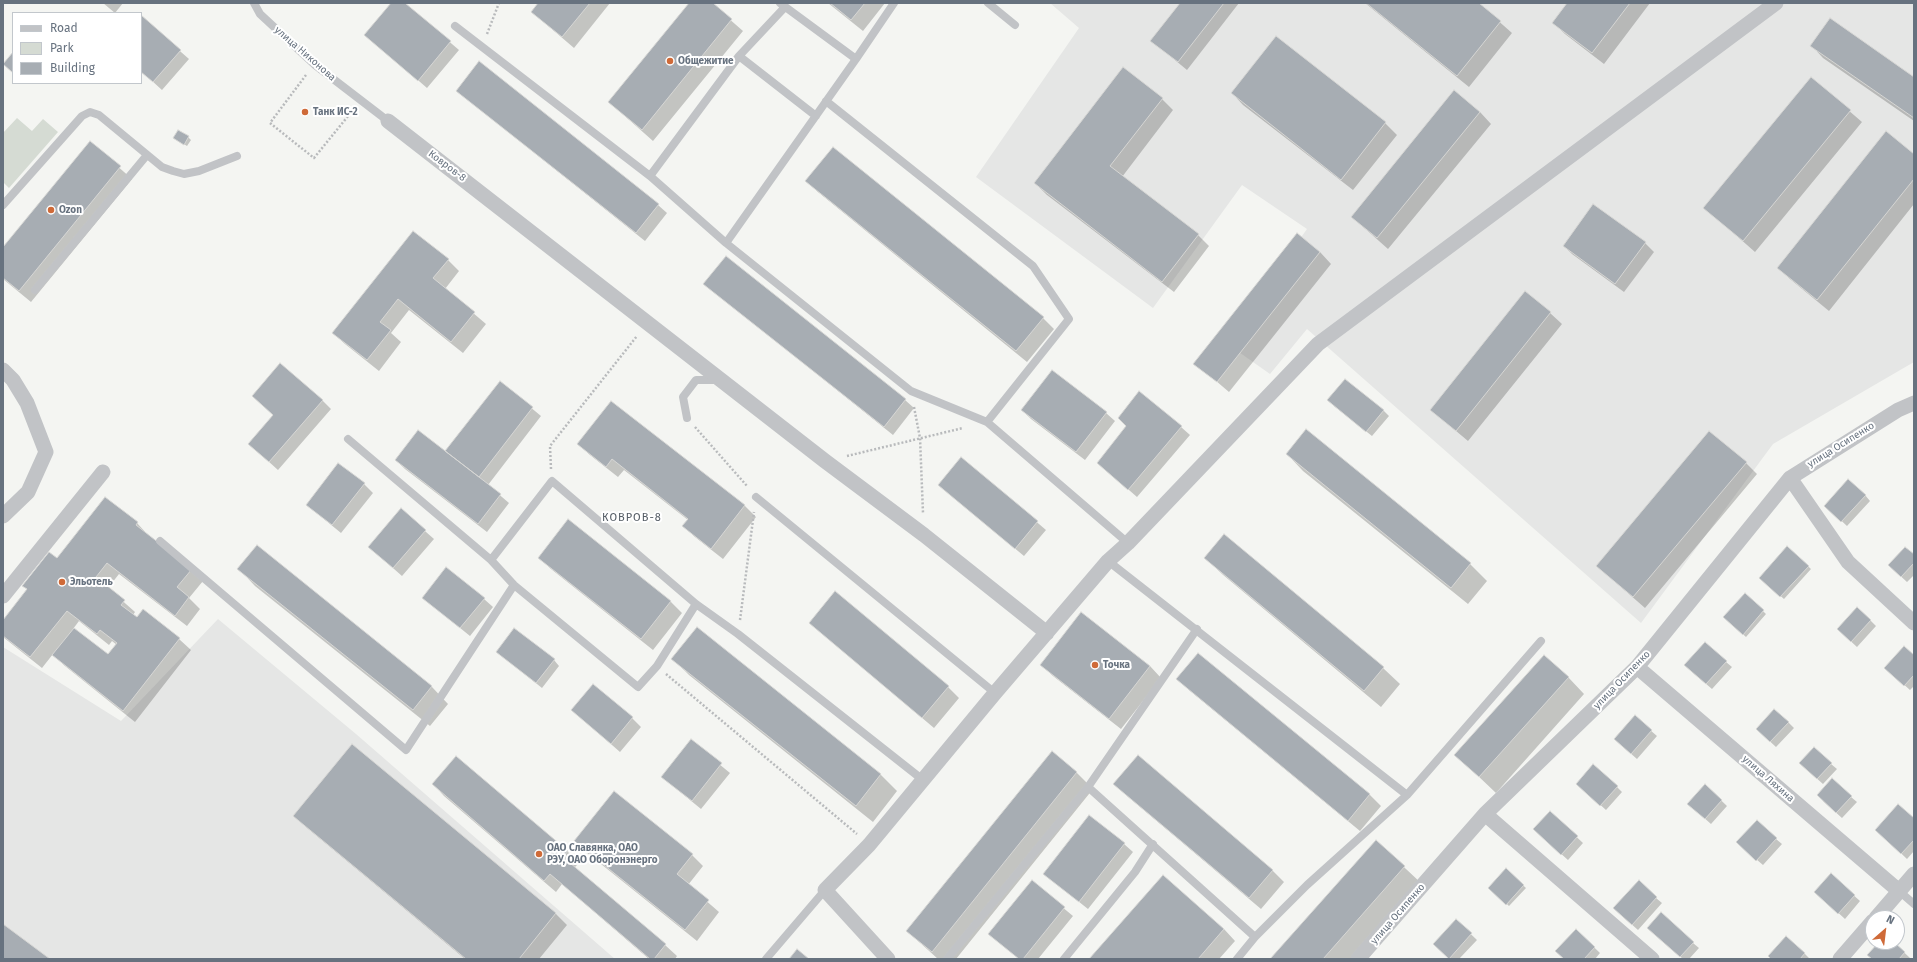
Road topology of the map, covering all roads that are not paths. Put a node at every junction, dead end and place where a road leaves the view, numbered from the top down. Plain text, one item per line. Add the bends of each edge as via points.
1 (254, 3) edge
2 (894, 3) edge
3 (988, 3) edge
4 (1776, 3) edge
5 (782, 5) edge
6 (1015, 25) dead end
7 (455, 26) dead end
8 (739, 56) junction
9 (856, 58) junction
10 (826, 101) junction
11 (816, 116) junction
12 (388, 120) joint
13 (147, 155) junction
14 (237, 156) dead end
15 (650, 176) junction
16 (3, 205) edge
17 (726, 243) junction
18 (35, 290) dead end
19 (3, 370) edge
20 (721, 380) junction
21 (1914, 403) edge
22 (687, 418) road end
23 (986, 422) junction
24 (348, 439) dead end
25 (103, 472) dead end
26 (1790, 478) junction
27 (756, 497) road end
28 (3, 516) edge
29 (160, 541) dead end
30 (1128, 543) junction
31 (491, 560) junction
32 (1108, 561) junction
33 (514, 585) junction
34 (3, 596) edge
35 (696, 604) junction
36 (1914, 623) edge
37 (1197, 629) junction
38 (1047, 633) junction
39 (1542, 641) dead end
40 (1637, 666) junction
41 (995, 693) junction
42 (924, 780) junction
43 (1088, 787) junction
44 (1407, 795) junction
45 (1485, 814) junction
46 (1153, 844) junction
47 (1914, 874) edge
48 (825, 890) junction
49 (1899, 891) junction
50 (1914, 904) edge
51 (1883, 910) edge
52 (1865, 930) edge
53 (1255, 937) junction
54 (766, 959) edge
55 (888, 959) edge
56 (947, 959) edge
57 (1064, 959) edge
58 (1237, 959) edge
59 (1358, 959) edge
60 (1652, 959) edge
61 (1840, 959) edge

1 - 12 lane, улица Никонова via 260,14 315,65
2 - 9 lane
3 - 6 lane
4 - 30 street via 1318,344
5 - 8 lane
5 - 9 lane
7 - 15 lane
8 - 11 lane
8 - 15 lane
9 - 10 lane
10 - 11 lane
10 - 23 lane via 1033,266 1069,319
11 - 17 lane
12 - 20 street, Ковров-8
13 - 14 lane via 162,167 184,174
13 - 16 lane via 99,116 90,112 82,116
13 - 18 lane
15 - 17 lane
17 - 23 lane via 911,390
19 - 28 street via 27,402 46,452 28,492
20 - 22 lane via 696,380 683,397
20 - 38 street, Ковров-8 via 924,535
21 - 26 street, улица Осипенко via 1898,410
23 - 30 lane
24 - 31 lane
25 - 34 street
26 - 36 street via 1848,562
26 - 40 street, улица Осипенко
27 - 41 lane
29 - 33 lane via 406,750
30 - 32 street
31 - 33 lane
31 - 35 lane via 552,481
32 - 37 lane
32 - 38 street
33 - 35 lane via 638,687 657,666
35 - 42 lane
37 - 43 lane
37 - 44 lane
38 - 41 street
39 - 44 lane
40 - 45 street, улица Осипенко
40 - 49 street, улица Ляхина
41 - 42 street
42 - 48 street via 869,845
43 - 46 lane
43 - 56 lane
44 - 53 lane via 1307,885
45 - 59 street, улица Осипенко
45 - 60 street
46 - 53 lane
46 - 57 lane via 1135,872
47 - 49 street
48 - 54 lane
48 - 55 street
49 - 50 lane
49 - 51 street
52 - 61 street
53 - 58 lane

